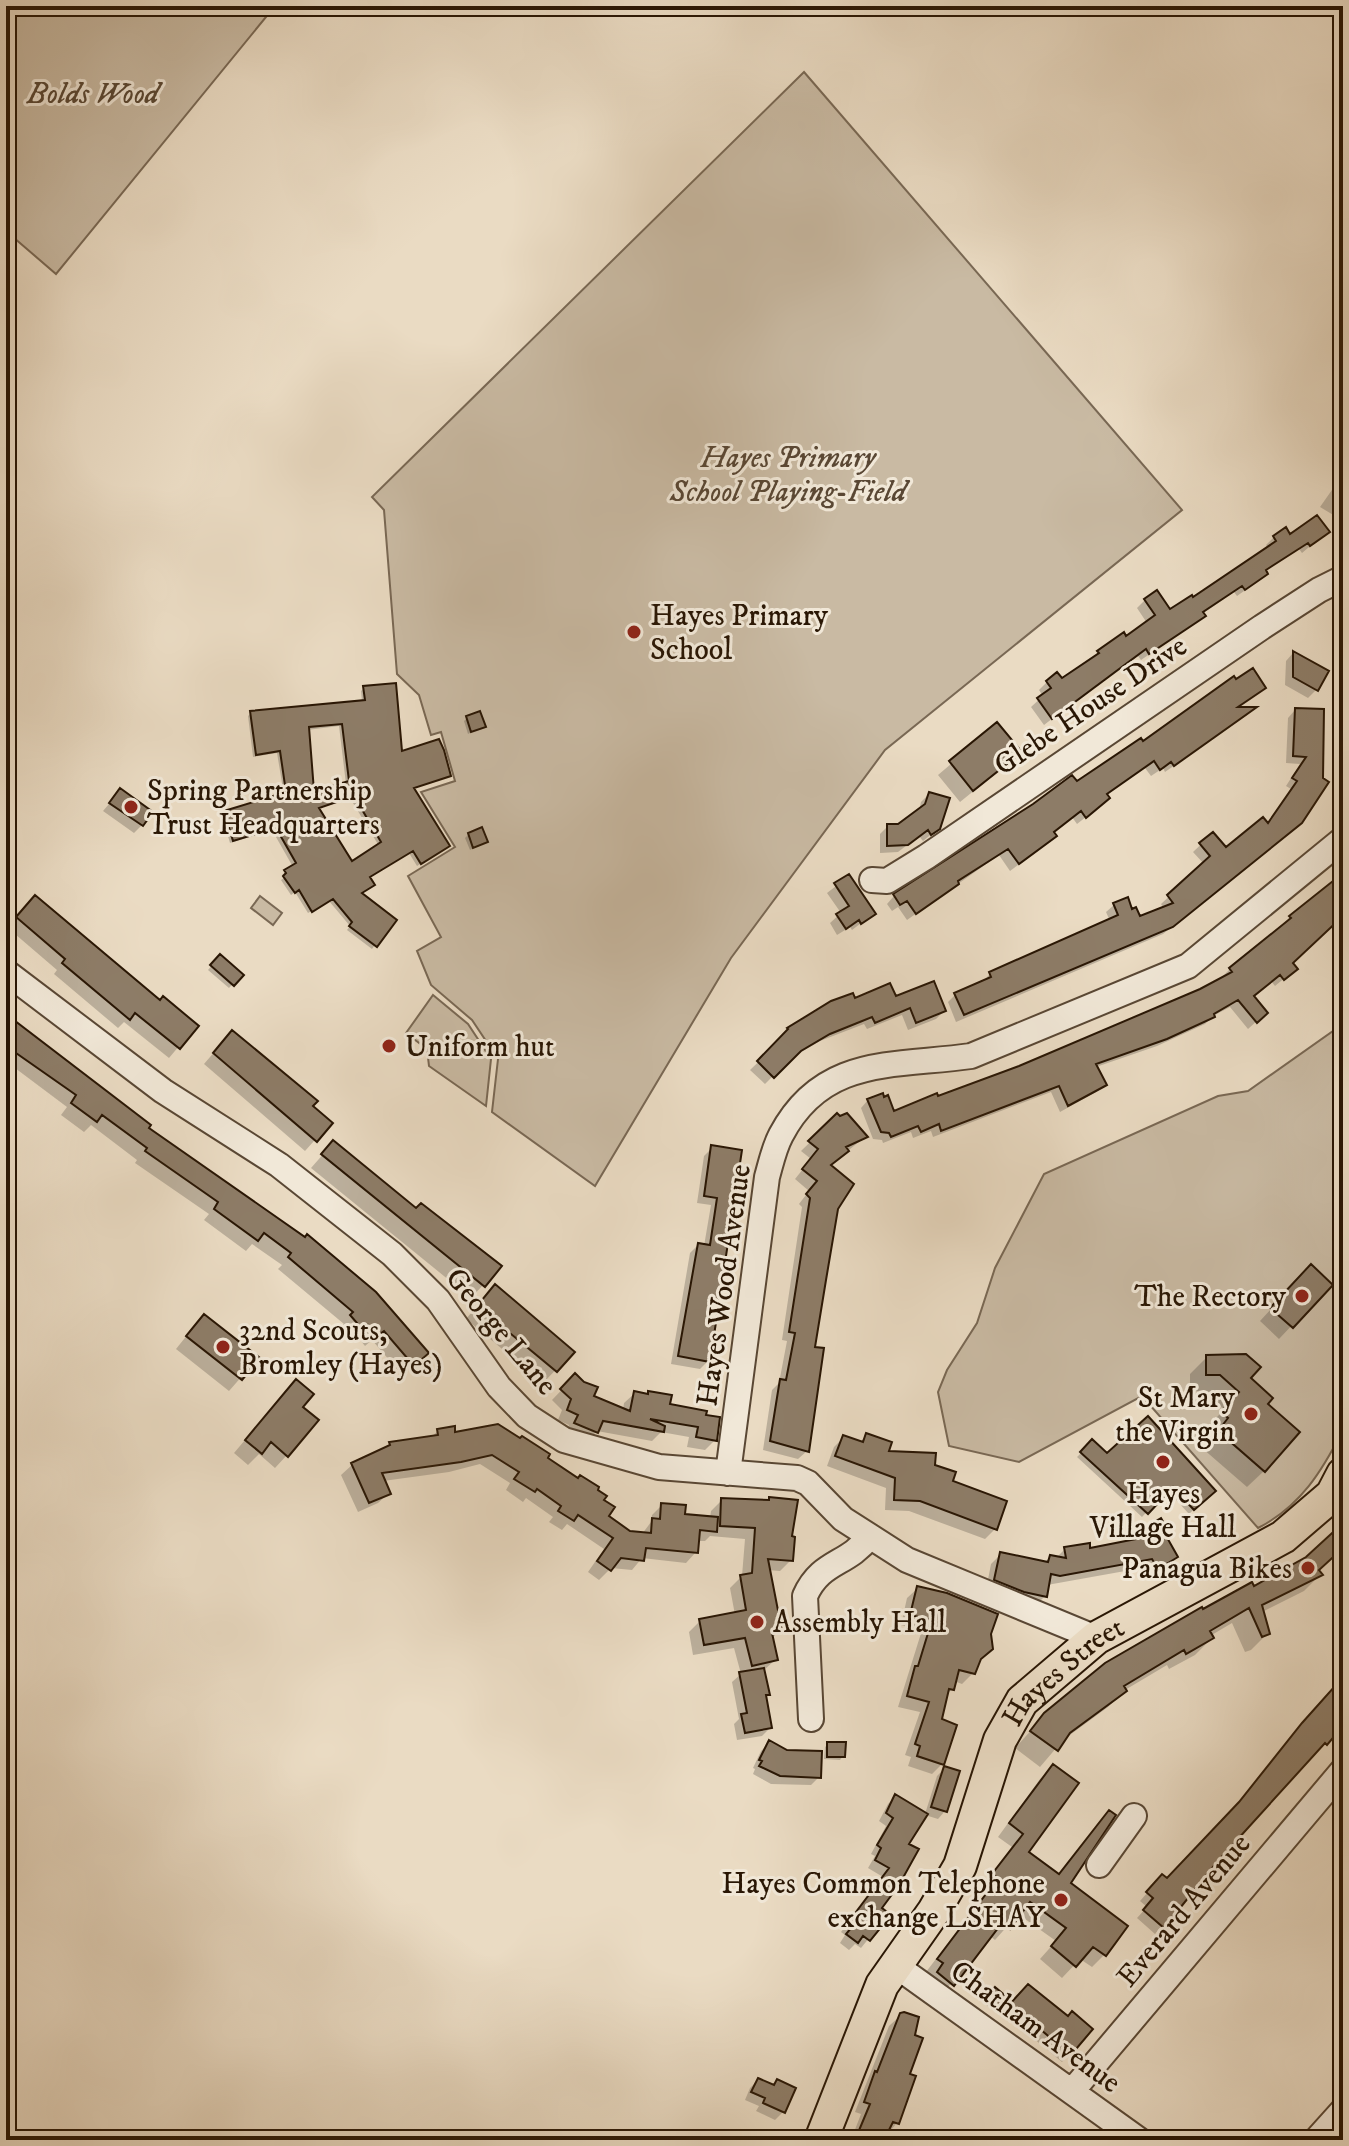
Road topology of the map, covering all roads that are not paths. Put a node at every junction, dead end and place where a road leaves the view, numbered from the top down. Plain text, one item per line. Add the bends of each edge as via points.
1 (1343, 578) edge
2 (1343, 839) edge
3 (872, 880) dead end
4 (6, 972) edge
5 (728, 1473) junction
6 (1343, 1474) edge
7 (869, 1537) junction
8 (1096, 1638) junction
9 (811, 1719) dead end
10 (1343, 1770) edge
11 (1134, 1816) dead end
12 (1099, 1865) dead end
13 (895, 1965) junction
14 (1073, 2090) junction
15 (1343, 2110) edge
16 (821, 2140) edge
17 (1139, 2140) edge
18 (1316, 2140) edge

1 - 3 street, Glebe House Drive via 1262,627 926,857 887,881
2 - 5 street, Hayes Wood Avenue via 1188,966 971,1056 855,1070 819,1090 796,1112 779,1137 767,1177
4 - 5 street, George Lane via 163,1091 279,1165 392,1254 438,1300 499,1387 527,1416 564,1440 606,1453 659,1467
5 - 7 street, George Lane via 797,1478
6 - 8 main road, Hayes Street via 1332,1495 1283,1537
7 - 8 street, George Lane via 907,1560
7 - 9 street via 851,1556 820,1572 805,1596
8 - 13 main road, Hayes Street via 1022,1701 1009,1721 960,1866
10 - 14 street, Everard Avenue
11 - 12 street
13 - 14 street, Chatham Avenue
13 - 16 main road, Hayes Street via 874,2001
14 - 17 street, Chatham Avenue
15 - 18 street

